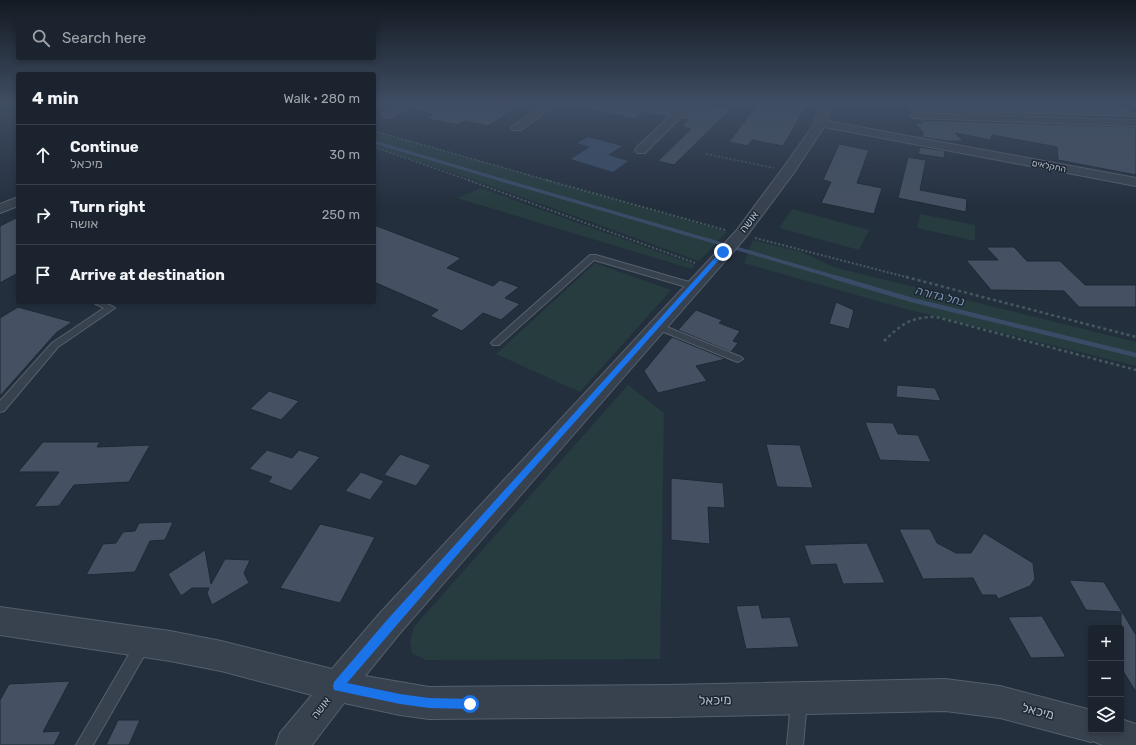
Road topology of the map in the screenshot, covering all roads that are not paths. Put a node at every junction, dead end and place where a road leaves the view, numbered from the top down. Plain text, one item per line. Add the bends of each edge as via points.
1 (656, 137) edge
2 (812, 137) edge
3 (894, 137) edge
4 (642, 150) dead end
5 (1136, 182) edge
6 (16, 202) edge
7 (0, 209) edge
8 (693, 286) junction
9 (101, 304) edge
10 (657, 326) junction
11 (496, 343) dead end
12 (738, 359) dead end
13 (0, 408) edge
14 (0, 621) edge
15 (144, 642) junction
16 (338, 686) junction
17 (799, 698) junction
18 (1088, 725) edge
19 (1114, 733) edge
20 (1136, 740) edge
21 (84, 745) edge
22 (292, 745) edge
23 (795, 745) edge

1 - 4 street
2 - 8 street, אושה via 741,234
3 - 5 street, החקלאים
6 - 7 street
8 - 10 street, אושה
8 - 11 lane via 593,257
9 - 13 lane via 111,308 55,345
10 - 12 lane
10 - 16 street, אושה via 390,623
14 - 15 street, מיכאל
15 - 16 street, מיכאל via 221,656
15 - 21 lane
16 - 17 street, מיכאל via 429,703
16 - 22 street, אושה
17 - 18 street, מיכאל via 945,695 1000,702
17 - 23 lane
19 - 20 street

